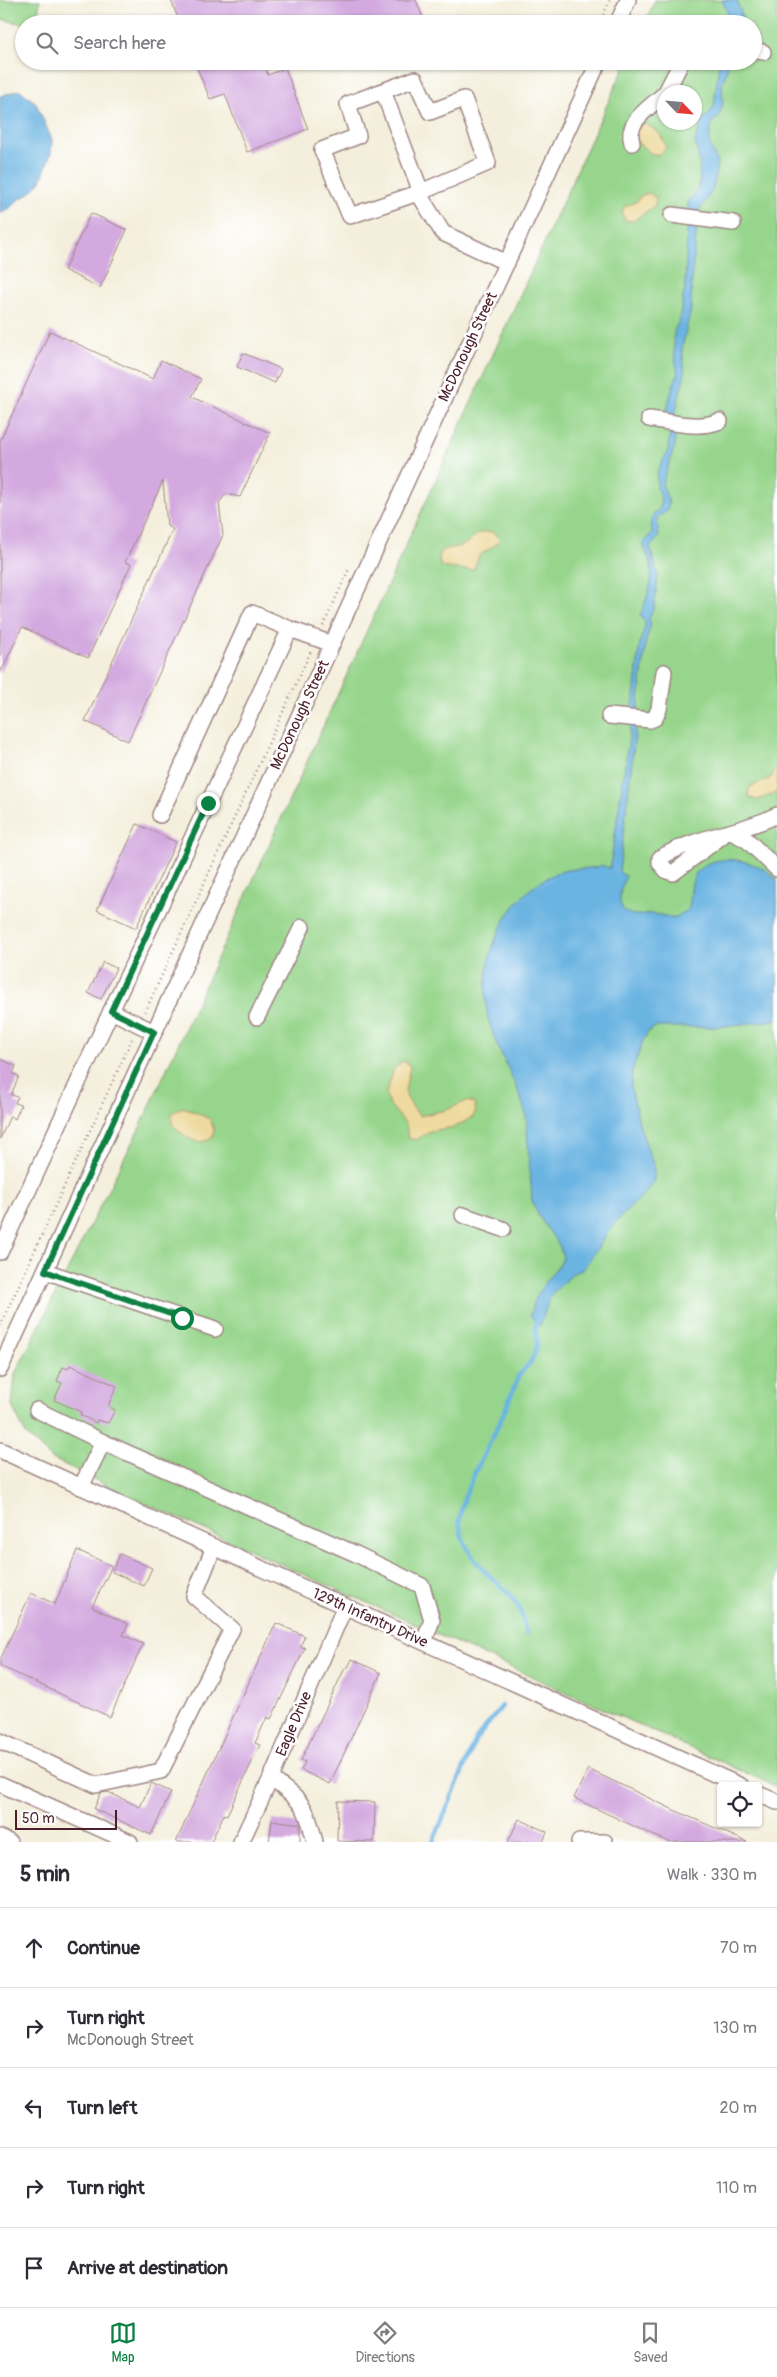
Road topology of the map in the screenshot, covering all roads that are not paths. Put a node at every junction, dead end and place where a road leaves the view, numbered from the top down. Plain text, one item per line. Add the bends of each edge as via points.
1 (628, 0) edge
2 (621, 15) edge
3 (596, 70) edge
4 (677, 70) edge
5 (669, 85) edge
6 (383, 91) junction
7 (657, 101) edge
8 (632, 143) dead end
9 (421, 192) junction
10 (679, 216) dead end
11 (734, 223) dead end
12 (507, 263) junction
13 (656, 420) dead end
14 (720, 421) dead end
15 (290, 629) junction
16 (332, 644) junction
17 (664, 672) dead end
18 (615, 717) dead end
19 (160, 815) dead end
20 (777, 815) edge
21 (777, 869) edge
22 (302, 927) dead end
23 (111, 1011) junction
24 (257, 1017) dead end
25 (154, 1032) junction
26 (463, 1215) dead end
27 (503, 1229) dead end
28 (0, 1252) edge
29 (45, 1271) junction
30 (215, 1329) dead end
31 (2, 1362) edge
32 (37, 1410) dead end
33 (103, 1442) junction
34 (0, 1450) edge
35 (81, 1487) junction
36 (214, 1547) junction
37 (344, 1606) junction
38 (424, 1642) junction
39 (0, 1741) edge
40 (271, 1778) junction
41 (731, 1782) edge
42 (0, 1784) edge
43 (762, 1796) edge
44 (777, 1802) edge
45 (0, 1838) edge
46 (583, 1841) edge
47 (9, 1842) edge
48 (130, 1842) edge
49 (241, 1842) edge
50 (315, 1842) edge
51 (606, 1842) edge

1 - 2 street
3 - 12 street, McDonough Street
4 - 5 street
6 - 9 street
6 - 9 street via 415,79 430,112 464,99 488,163
6 - 9 street via 348,104 358,136 322,150 350,216
7 - 8 street via 632,124
9 - 12 street via 443,233
10 - 11 street
12 - 16 street, McDonough Street
13 - 14 street via 707,425
15 - 16 street
15 - 19 street via 252,613
15 - 23 street
16 - 25 street, McDonough Street
17 - 18 street via 657,714 653,719
20 - 21 street via 727,834 747,840
22 - 24 street
23 - 25 street
23 - 28 street
25 - 29 street, McDonough Street
26 - 27 street
29 - 30 street
29 - 31 street, McDonough Street
32 - 33 street
33 - 35 street
33 - 38 street via 422,1586 432,1620
34 - 35 street, 129th Infantry Drive
35 - 36 street, 129th Infantry Drive
36 - 37 street, 129th Infantry Drive
36 - 39 street via 194,1596 232,1629 161,1771 96,1785
37 - 38 street, 129th Infantry Drive
37 - 40 street, Eagle Drive
38 - 41 street, 129th Infantry Drive
40 - 49 street, Eagle Drive
40 - 50 street via 296,1796 308,1812
42 - 48 street
43 - 44 street
45 - 47 street
46 - 51 street

